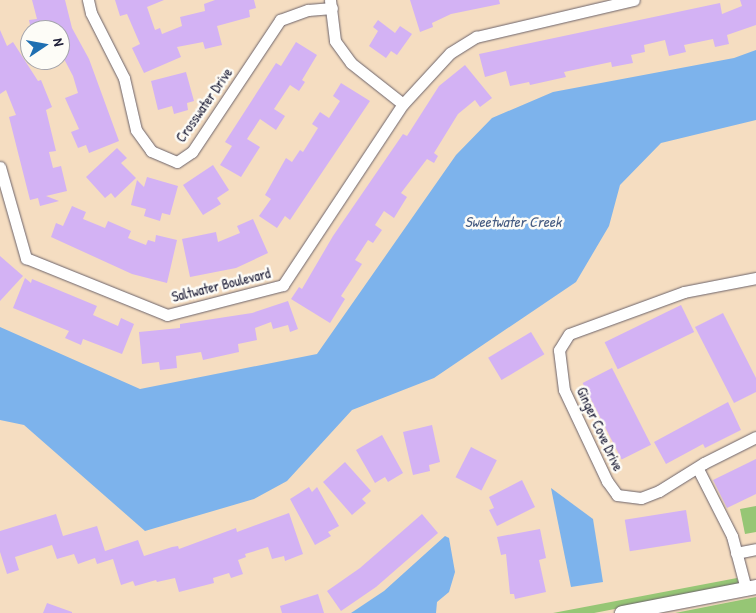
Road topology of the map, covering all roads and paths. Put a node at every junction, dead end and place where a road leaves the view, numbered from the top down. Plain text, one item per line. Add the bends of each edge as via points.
1 (88, 0) edge
2 (634, 0) edge
3 (331, 4) edge
4 (403, 104) junction
5 (0, 167) edge
6 (756, 278) edge
7 (756, 437) edge
8 (698, 469) junction
9 (756, 549) edge
10 (736, 553) junction
11 (751, 588) edge
12 (622, 613) edge

1 - 3 street, Crosswater Drive via 91,14 124,78 136,130 151,151 177,162 192,152 280,20
2 - 4 street, Saltwater Boulevard via 476,37 450,53
3 - 4 street via 335,41 346,56
4 - 5 street, Saltwater Boulevard via 283,285 166,315 26,258
6 - 8 street, Ginger Cove Drive via 684,292 569,334 559,350 564,390 607,481 617,495 641,498
7 - 8 street, Ginger Cove Drive
8 - 10 street via 732,536
9 - 10 street
10 - 11 street
11 - 12 street

